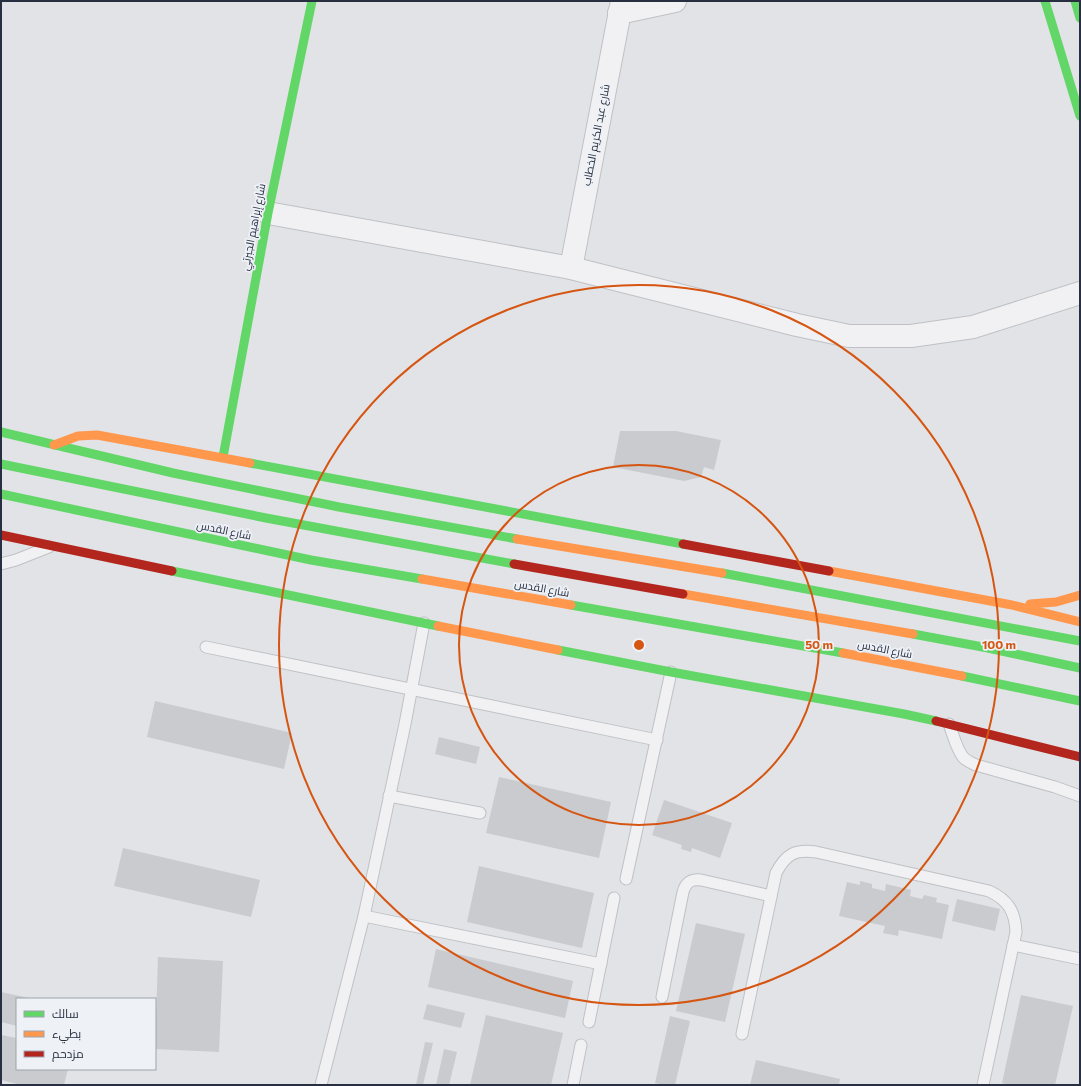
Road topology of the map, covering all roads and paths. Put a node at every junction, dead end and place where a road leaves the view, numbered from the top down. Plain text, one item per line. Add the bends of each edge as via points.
1 (312, 1) edge
2 (675, 1) edge
3 (1045, 1) edge
4 (1075, 1) edge
5 (621, 7) edge
6 (1080, 18) edge
7 (1080, 116) edge
8 (268, 213) junction
9 (571, 268) junction
10 (1080, 293) edge
11 (1, 432) edge
12 (54, 445) junction
13 (223, 458) junction
14 (1, 464) edge
15 (1, 494) edge
16 (1, 535) edge
17 (51, 546) junction
18 (1, 564) edge
19 (1080, 595) edge
20 (1012, 605) junction
21 (1080, 622) edge
22 (424, 623) junction
23 (1080, 641) edge
24 (206, 647) dead end
25 (1080, 668) edge
26 (671, 672) junction
27 (411, 690) junction
28 (1080, 701) edge
29 (949, 724) junction
30 (656, 740) junction
31 (1080, 757) edge
32 (389, 796) junction
33 (1080, 796) edge
34 (480, 813) dead end
35 (626, 879) dead end
36 (771, 896) junction
37 (614, 898) dead end
38 (364, 916) junction
39 (1013, 945) junction
40 (1080, 959) edge
41 (601, 964) junction
42 (662, 997) dead end
43 (589, 1022) dead end
44 (742, 1034) dead end
45 (581, 1046) dead end
46 (321, 1085) edge
47 (573, 1085) edge
48 (983, 1085) edge

1 - 8 main road, شارع إبراهيم الجبرتي
2 - 5 street
3 - 7 main road
4 - 6 main road
5 - 9 street, شارع عبد الكريم الخطاب
8 - 9 street
8 - 13 main road, شارع إبراهيم الجبرتي
9 - 10 street via 849,336 912,336 973,327
11 - 12 main road
12 - 13 main road via 70,438 93,434
12 - 23 main road via 338,507 725,573
13 - 20 main road
14 - 25 main road, شارع القدس via 320,529 905,632
15 - 28 main road, شارع القدس via 311,560 883,660
16 - 17 main road
17 - 18 lane
17 - 22 main road
19 - 20 main road via 1056,602
20 - 21 main road
22 - 26 main road
22 - 27 lane
24 - 27 lane
26 - 29 main road
26 - 30 lane
27 - 30 lane
27 - 32 lane
29 - 31 main road
29 - 33 lane via 963,757 968,761
30 - 35 lane
32 - 34 lane
32 - 38 lane
36 - 39 lane via 776,873 782,862 792,854 804,850 816,852 994,893 1007,902 1016,921
36 - 42 lane via 701,880 689,882 683,892
36 - 44 lane
37 - 41 lane
38 - 41 lane
38 - 46 lane
39 - 40 lane
39 - 48 lane
41 - 43 lane
45 - 47 lane

